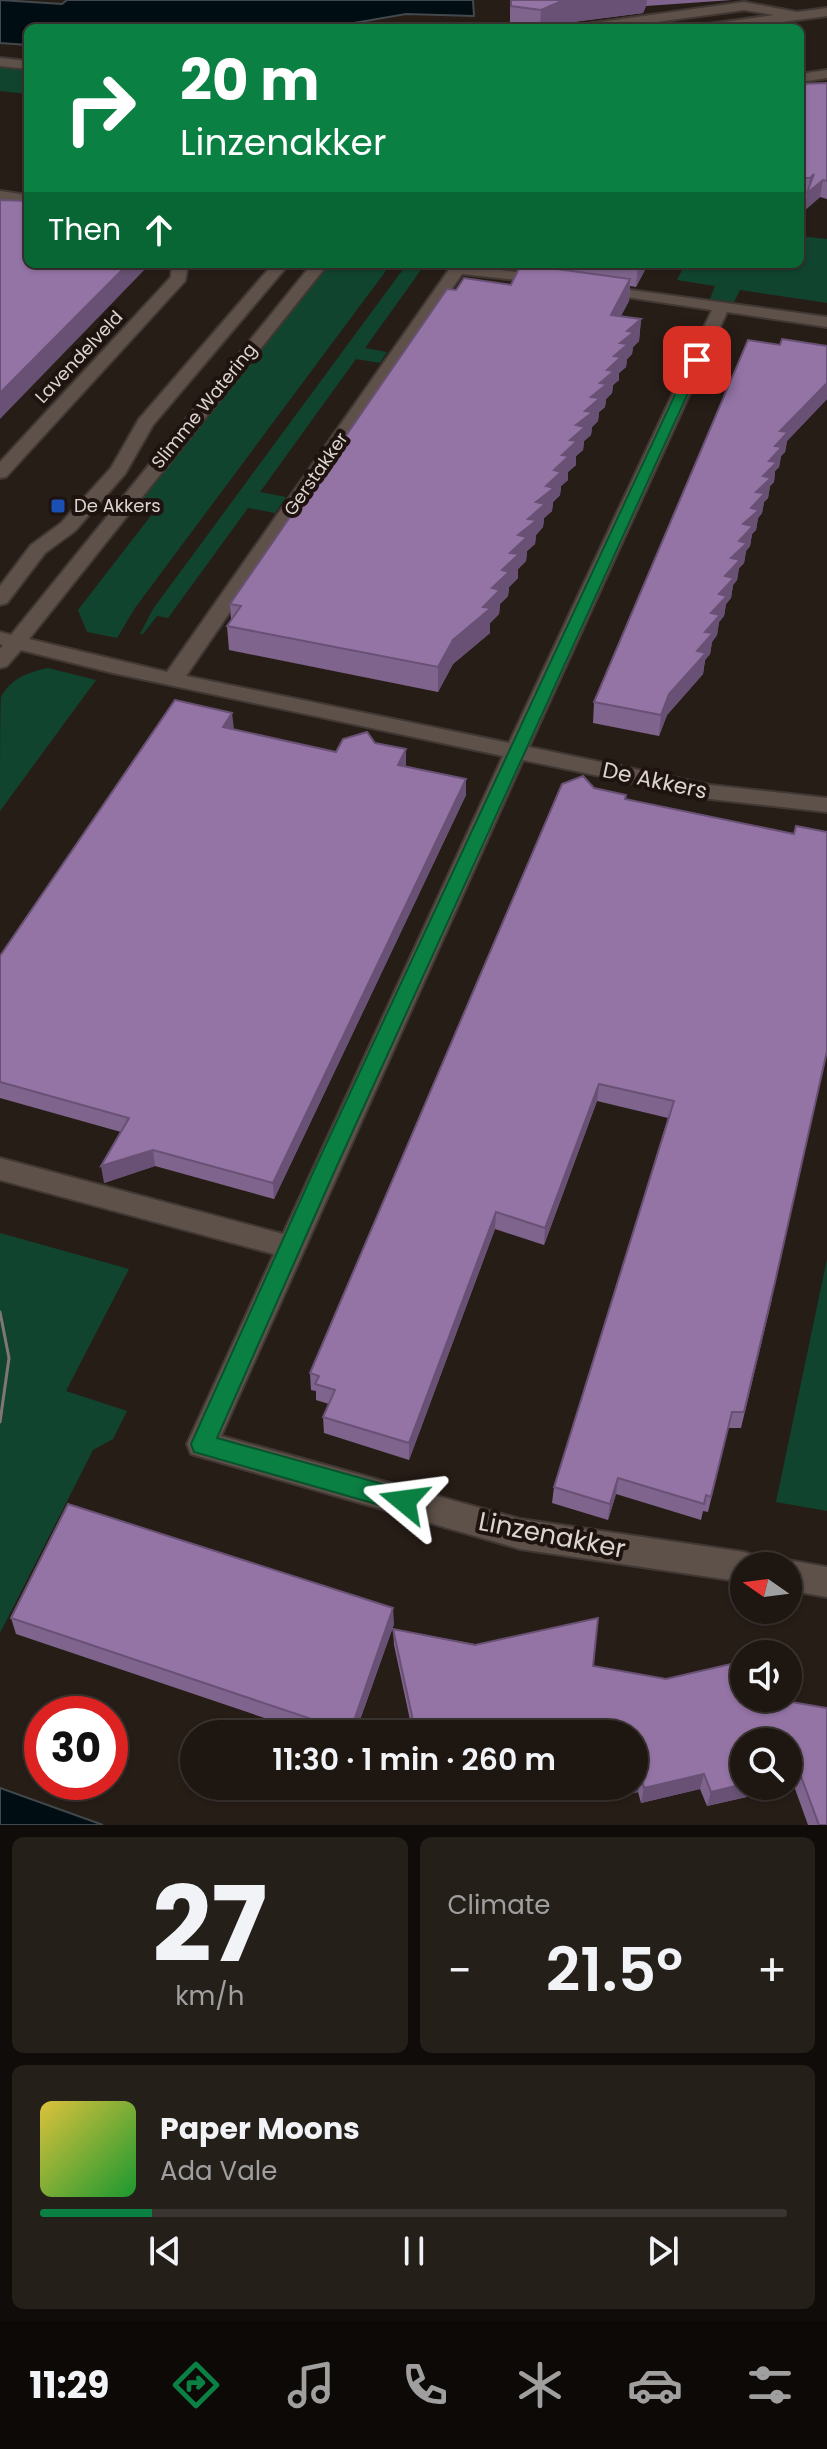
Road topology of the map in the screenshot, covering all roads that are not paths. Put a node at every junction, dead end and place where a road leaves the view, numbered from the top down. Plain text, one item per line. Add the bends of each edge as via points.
1 (799, 0) edge
2 (814, 6) dead end
3 (827, 12) edge
4 (796, 22) edge
5 (615, 24) edge
6 (767, 24) edge
7 (827, 24) edge
8 (0, 62) edge
9 (24, 65) edge
10 (827, 74) edge
11 (804, 77) edge
12 (0, 195) edge
13 (24, 198) edge
14 (180, 268) edge
15 (278, 268) edge
16 (317, 268) edge
17 (459, 268) edge
18 (472, 268) edge
19 (722, 306) junction
20 (827, 322) edge
21 (0, 473) edge
22 (0, 599) edge
23 (8, 640) edge
24 (0, 662) edge
25 (173, 679) junction
26 (516, 751) junction
27 (827, 805) edge
28 (0, 1169) edge
29 (290, 1247) junction
30 (730, 1565) edge
31 (802, 1578) edge
32 (827, 1582) edge

1 - 2 street
3 - 4 street
4 - 5 street via 744,6
4 - 6 street
4 - 7 street
8 - 9 street
10 - 11 street
12 - 13 street
14 - 21 street, Lavendelveld via 179,278
15 - 22 street, Slimme Watering via 145,423 119,470 68,527 38,549
16 - 23 street, Slimme Watering
17 - 25 street, Gerstakker
18 - 19 street, Gerstakker
19 - 20 street, Gerstakker
19 - 26 street, Linzenakker
23 - 24 street, Slimme Watering
23 - 25 street, De Akkers
25 - 26 street, De Akkers
26 - 27 street, De Akkers via 710,792
26 - 29 street, Linzenakker
28 - 29 street
29 - 30 street, Linzenakker via 202,1444 520,1534
31 - 32 street

